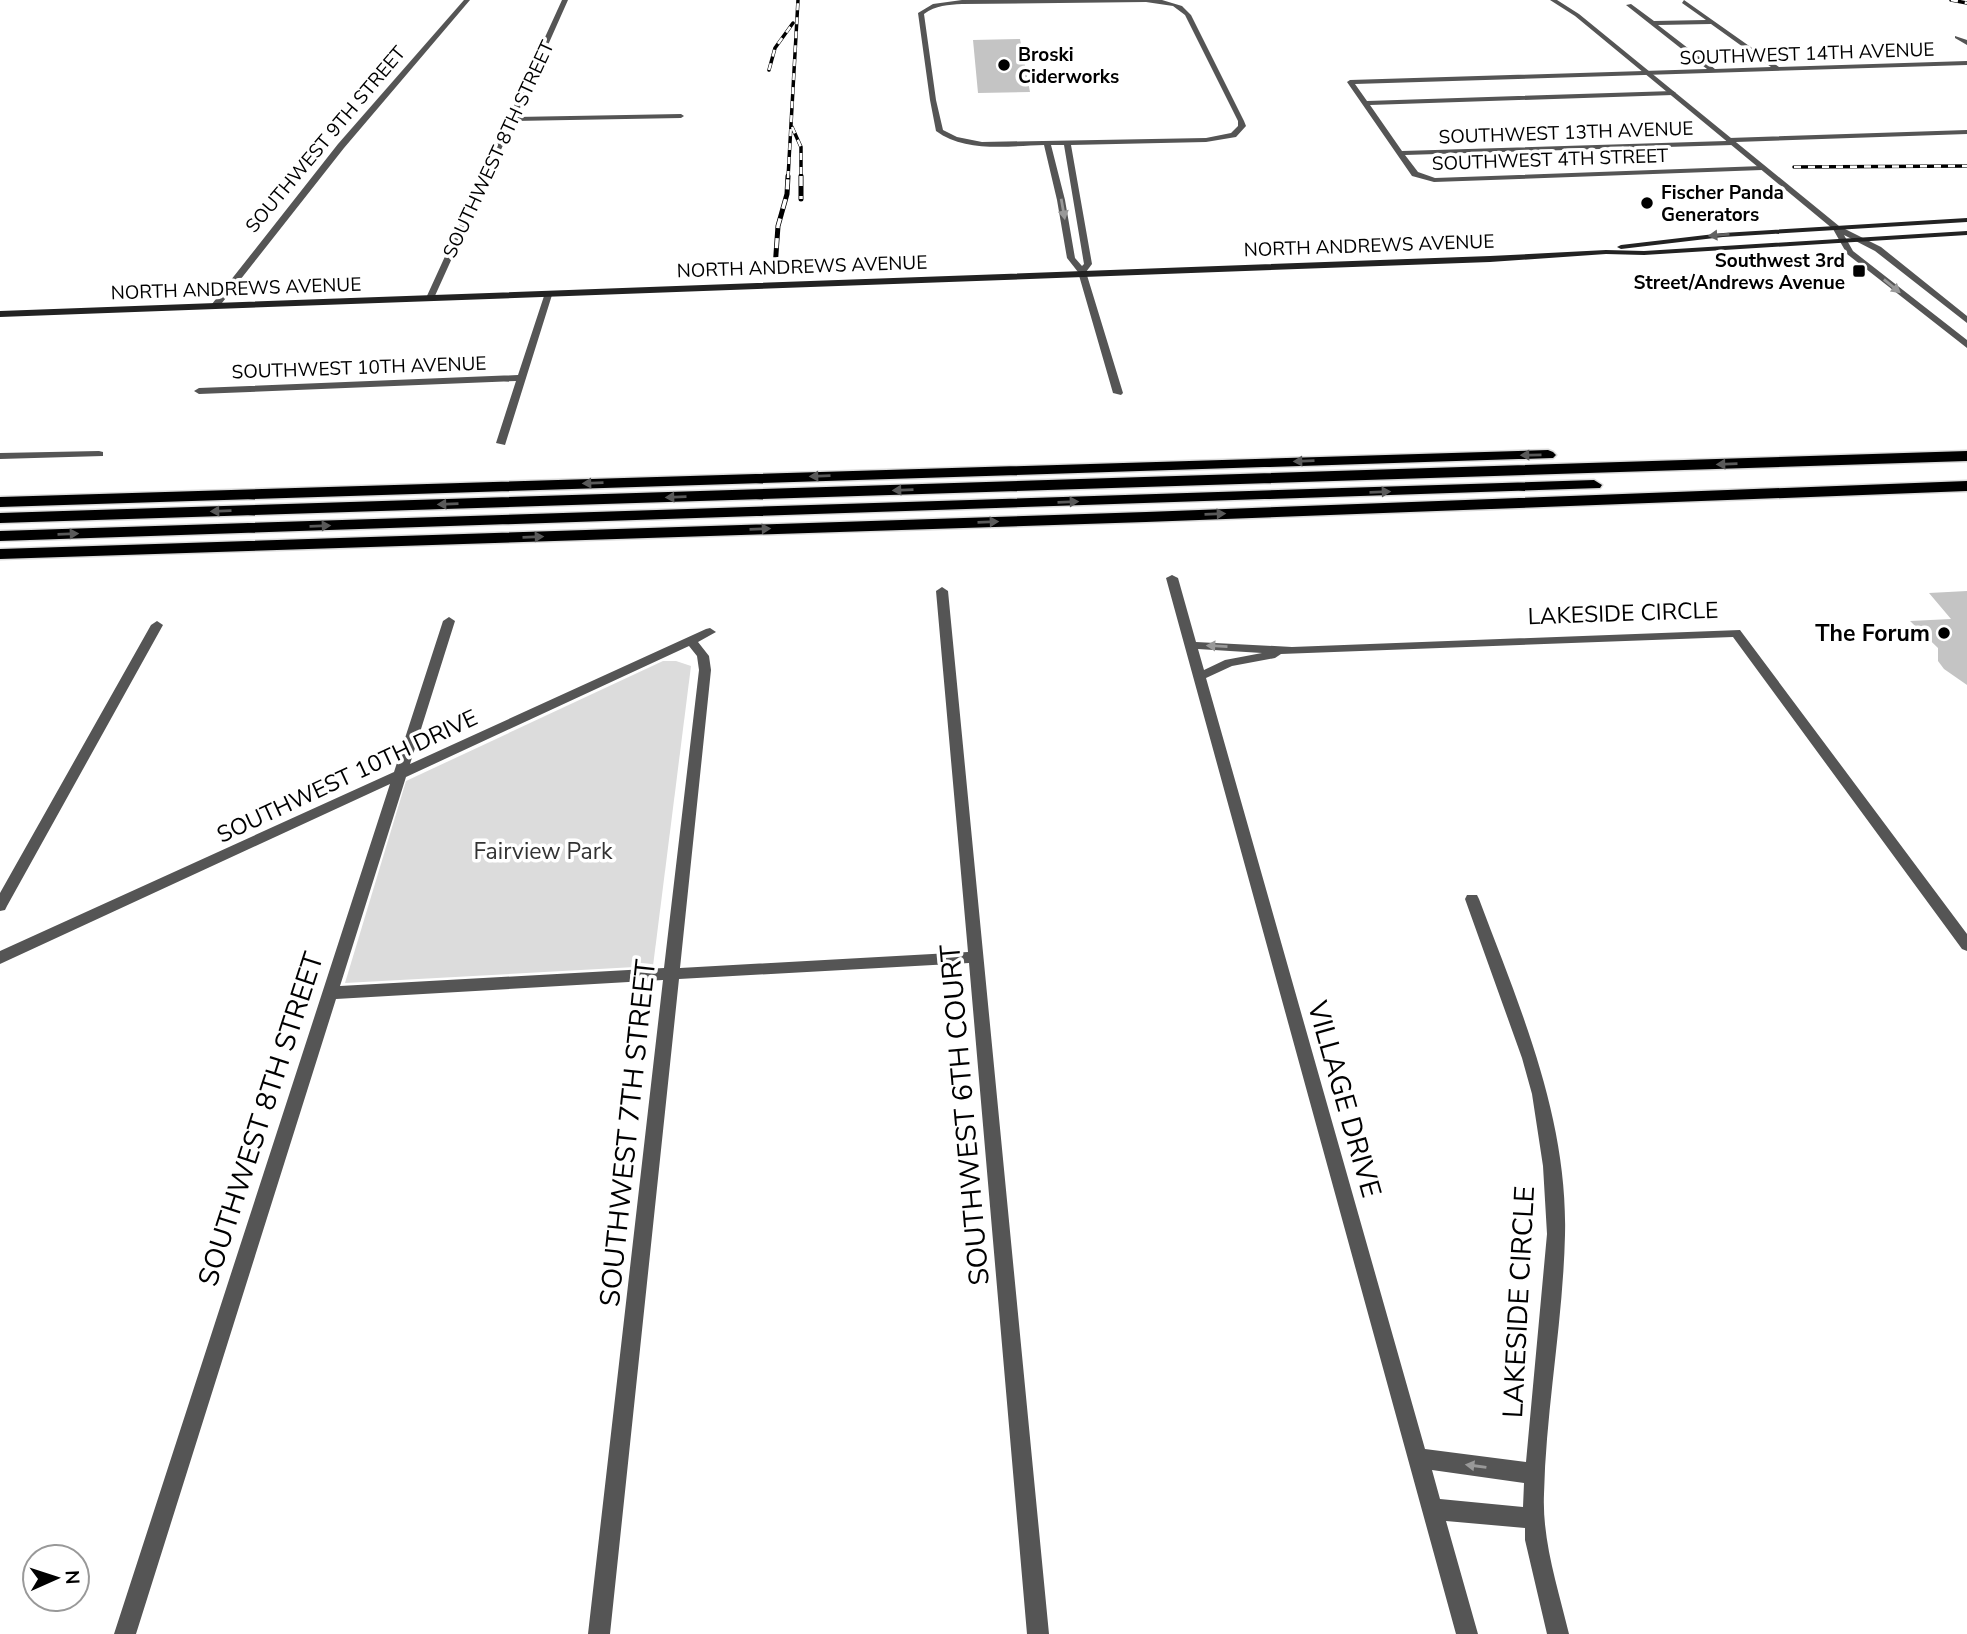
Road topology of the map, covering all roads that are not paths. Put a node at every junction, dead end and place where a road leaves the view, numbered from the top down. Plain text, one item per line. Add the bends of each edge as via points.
1 (467, 0) edge
2 (565, 0) edge
3 (1553, 0) edge
4 (1566, 0) edge
5 (1684, 2) dead end
6 (1629, 5) dead end
7 (1577, 15) junction
8 (1712, 22) junction
9 (1652, 23) junction
10 (1957, 37) dead end
11 (1967, 43) edge
12 (1967, 63) edge
13 (1778, 69) junction
14 (1714, 71) junction
15 (1648, 73) junction
16 (1672, 93) junction
17 (1363, 103) junction
18 (681, 116) dead end
19 (512, 120) junction
20 (1967, 132) edge
21 (1731, 141) junction
22 (1047, 143) junction
23 (1067, 143) junction
24 (1400, 153) junction
25 (1762, 168) junction
26 (1967, 220) edge
27 (1836, 228) junction
28 (1967, 233) edge
29 (1858, 239) junction
30 (1843, 240) junction
31 (1606, 252) junction
32 (1082, 272) junction
33 (548, 295) junction
34 (430, 298) junction
35 (215, 306) junction
36 (0, 314) edge
37 (1967, 320) edge
38 (1967, 345) edge
39 (520, 378) junction
40 (199, 391) dead end
41 (1118, 393) dead end
42 (500, 443) dead end
43 (1967, 445) edge
44 (99, 454) dead end
45 (0, 456) edge
46 (1967, 456) edge
47 (1967, 473) edge
48 (888, 474) junction
49 (1118, 484) junction
50 (1967, 486) edge
51 (0, 502) edge
52 (0, 518) edge
53 (559, 518) junction
54 (0, 536) edge
55 (342, 543) junction
56 (0, 554) edge
57 (1172, 578) dead end
58 (942, 591) dead end
59 (449, 621) dead end
60 (157, 625) dead end
61 (710, 632) dead end
62 (691, 641) junction
63 (1191, 645) junction
64 (1292, 651) junction
65 (1200, 676) junction
66 (399, 776) junction
67 (1472, 899) dead end
68 (0, 906) edge
69 (1967, 945) edge
70 (976, 957) junction
71 (0, 958) edge
72 (671, 973) junction
73 (329, 993) junction
74 (1418, 1458) junction
75 (1535, 1474) junction
76 (1432, 1509) junction
77 (1534, 1518) junction
78 (125, 1634) edge
79 (599, 1634) edge
80 (1038, 1634) edge
81 (1467, 1634) edge
82 (1558, 1634) edge

1 - 35 street, SOUTHWEST 9TH STREET via 341,146
2 - 19 street, SOUTHWEST 8TH STREET
3 - 7 street
4 - 7 street
5 - 8 street
6 - 9 street
7 - 15 street
8 - 9 street
8 - 13 street
9 - 14 street
10 - 11 street
12 - 13 street, SOUTHWEST 14TH AVENUE
13 - 14 street, SOUTHWEST 14TH AVENUE
14 - 15 street, SOUTHWEST 14TH AVENUE
15 - 16 street
15 - 17 street, SOUTHWEST 4TH STREET via 1350,82
16 - 17 street, SOUTHWEST 14TH AVENUE
16 - 21 street
17 - 24 street, SOUTHWEST 4TH STREET
18 - 19 street
19 - 34 street, SOUTHWEST 8TH STREET
20 - 21 street, SOUTHWEST 13TH AVENUE
21 - 24 street, SOUTHWEST 13TH AVENUE
21 - 25 street
22 - 23 street
22 - 23 street via 982,144 940,131 921,13 939,4 962,2 1163,2 1184,9 1242,126 1233,135 1206,140
22 -> 32 street via 1071,258
23 - 32 street via 1088,264
24 - 25 street, SOUTHWEST 4TH STREET via 1415,174 1434,180
25 - 27 street
26 - 27 main road, NORTH ANDREWS AVENUE
27 - 29 street
27 - 30 street
27 -> 31 main road, NORTH ANDREWS AVENUE via 1685,238 1631,244
28 - 29 main road, NORTH ANDREWS AVENUE
29 - 30 main road, NORTH ANDREWS AVENUE
29 - 37 street
30 - 31 main road, NORTH ANDREWS AVENUE
30 -> 38 street via 1850,251
31 - 32 main road, NORTH ANDREWS AVENUE
32 - 33 main road, NORTH ANDREWS AVENUE
32 - 41 street
33 - 34 main road, NORTH ANDREWS AVENUE
33 - 39 street
34 - 35 main road, NORTH ANDREWS AVENUE
35 - 36 main road, NORTH ANDREWS AVENUE
39 - 40 street, SOUTHWEST 10TH AVENUE
39 - 42 street
43 -> 48 highway
44 - 45 street
46 -> 49 highway
53 -> 47 highway
48 - 49 highway
48 -> 51 highway
49 -> 52 highway
55 -> 50 highway
54 -> 53 highway
53 - 55 highway
55 - 56 highway
57 - 63 street, VILLAGE DRIVE
58 - 70 street, SOUTHWEST 6TH COURT
59 - 66 street, SOUTHWEST 8TH STREET
60 - 68 street
61 - 62 street, SOUTHWEST 10TH DRIVE
62 - 66 street, SOUTHWEST 10TH DRIVE
62 - 72 street, SOUTHWEST 7TH STREET via 703,656 705,670
64 -> 63 street, LAKESIDE CIRCLE
63 - 65 street, VILLAGE DRIVE
64 - 65 street, LAKESIDE CIRCLE via 1229,663
64 - 69 street, LAKESIDE CIRCLE via 1736,633
65 - 74 street, VILLAGE DRIVE
66 - 71 street, SOUTHWEST 10TH DRIVE
66 - 73 street, SOUTHWEST 8TH STREET
67 - 75 street, LAKESIDE CIRCLE via 1530,1058 1552,1166 1556,1234
70 - 72 street
70 - 80 street, SOUTHWEST 6TH COURT
72 - 73 street
72 - 79 street, SOUTHWEST 7TH STREET
73 - 78 street, SOUTHWEST 8TH STREET
75 -> 74 street
74 - 76 street, VILLAGE DRIVE
75 - 77 street, LAKESIDE CIRCLE
76 - 77 street
76 - 81 street, VILLAGE DRIVE
77 - 82 street, LAKESIDE CIRCLE

